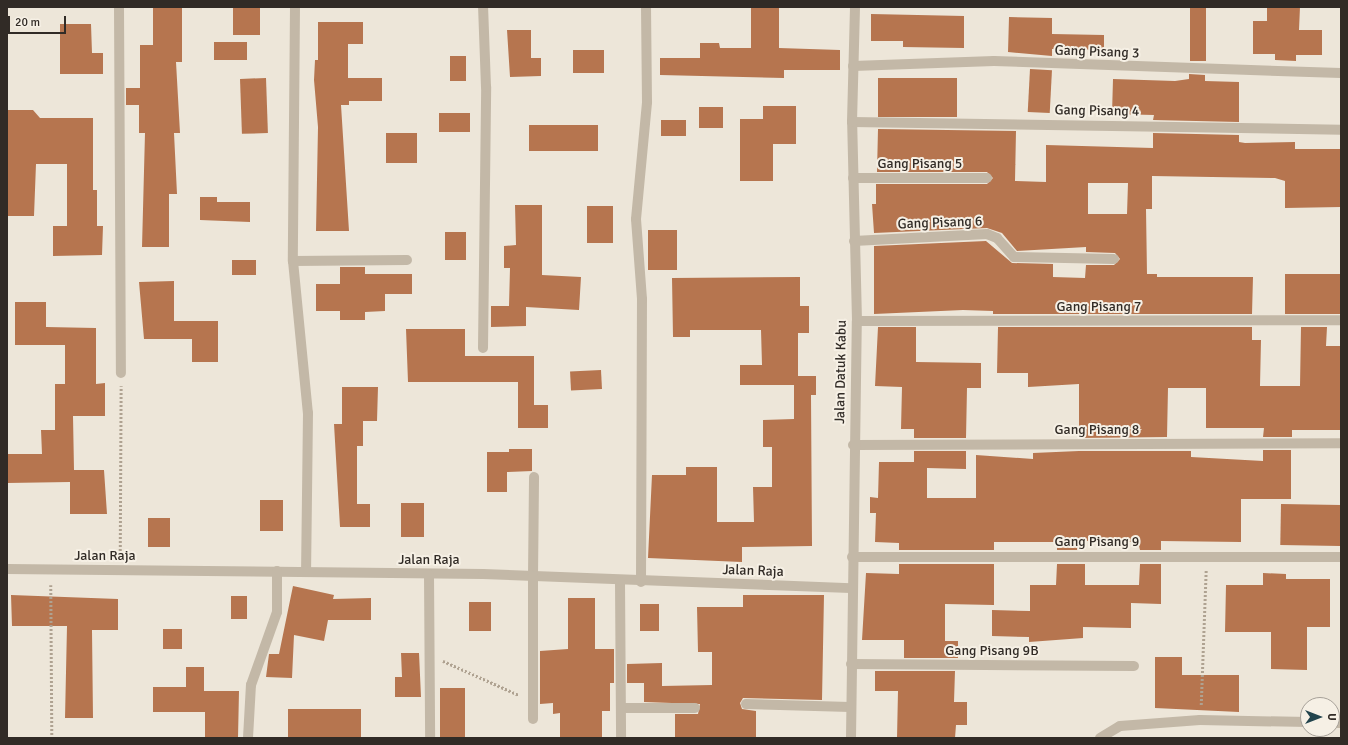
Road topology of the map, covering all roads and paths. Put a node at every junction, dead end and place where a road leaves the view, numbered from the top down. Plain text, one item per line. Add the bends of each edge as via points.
1 (120, 7) edge
2 (295, 7) edge
3 (483, 7) edge
4 (646, 7) edge
5 (855, 7) edge
6 (853, 66) junction
7 (1341, 73) edge
8 (852, 122) junction
9 (1341, 130) edge
10 (853, 178) junction
11 (987, 178) dead end
12 (854, 241) junction
13 (1114, 259) dead end
14 (407, 260) dead end
15 (293, 261) junction
16 (1341, 320) edge
17 (857, 321) junction
18 (483, 348) dead end
19 (121, 373) joint
20 (1341, 442) edge
21 (853, 445) junction
22 (534, 477) dead end
23 (852, 556) junction
24 (1206, 556) junction
25 (1341, 557) edge
26 (7, 569) edge
27 (51, 570) junction
28 (120, 570) junction
29 (306, 571) junction
30 (277, 572) junction
31 (429, 575) junction
32 (533, 576) junction
33 (620, 582) junction
34 (641, 582) junction
35 (851, 588) junction
36 (430, 656) junction
37 (851, 664) junction
38 (1134, 666) dead end
39 (746, 704) dead end
40 (850, 707) junction
41 (621, 708) junction
42 (695, 708) dead end
43 (533, 719) joint
44 (1200, 720) junction
45 (1300, 722) edge
46 (52, 738) edge
47 (248, 738) edge
48 (430, 738) edge
49 (621, 738) edge
50 (851, 738) edge
51 (1100, 738) edge

1 - 19 street
2 - 15 street
3 - 18 street via 486,87
4 - 34 street via 647,102 636,219 642,299
5 - 6 street, Jalan Datuk Kabu
6 - 7 street, Gang Pisang 3 via 994,61
6 - 8 street, Jalan Datuk Kabu
8 - 9 street, Gang Pisang 4
8 - 10 street, Jalan Datuk Kabu
10 - 11 street, Gang Pisang 5
10 - 12 street, Jalan Datuk Kabu
12 - 13 street, Gang Pisang 6 via 987,234 997,238 1014,257
12 - 17 street, Jalan Datuk Kabu
14 - 15 street
15 - 29 street via 308,413
16 - 17 street, Gang Pisang 7
17 - 21 street, Jalan Datuk Kabu
19 - 28 path
20 - 21 street, Gang Pisang 8
21 - 23 street, Jalan Datuk Kabu
22 - 32 street
23 - 24 street, Gang Pisang 9
23 - 35 street, Jalan Datuk Kabu
24 - 25 street, Gang Pisang 9
24 - 44 path
26 - 27 street, Jalan Raja
27 - 28 street, Jalan Raja
27 - 46 path
28 - 30 street, Jalan Raja
29 - 30 street, Jalan Raja
29 - 31 street, Jalan Raja
30 - 47 street via 278,612 251,685
31 - 32 street, Jalan Raja
31 - 36 street
32 - 33 street, Jalan Raja
32 - 43 street
33 - 34 street, Jalan Raja
33 - 41 street
34 - 35 street, Jalan Raja
35 - 37 street, Jalan Datuk Kabu
36 - 43 path via 512,690 527,703
36 - 48 street
37 - 38 street, Gang Pisang 9B
37 - 40 street, Jalan Datuk Kabu
39 - 40 street
40 - 50 street, Jalan Datuk Kabu
41 - 42 street
41 - 49 street
44 - 45 street
44 - 51 street via 1120,726

